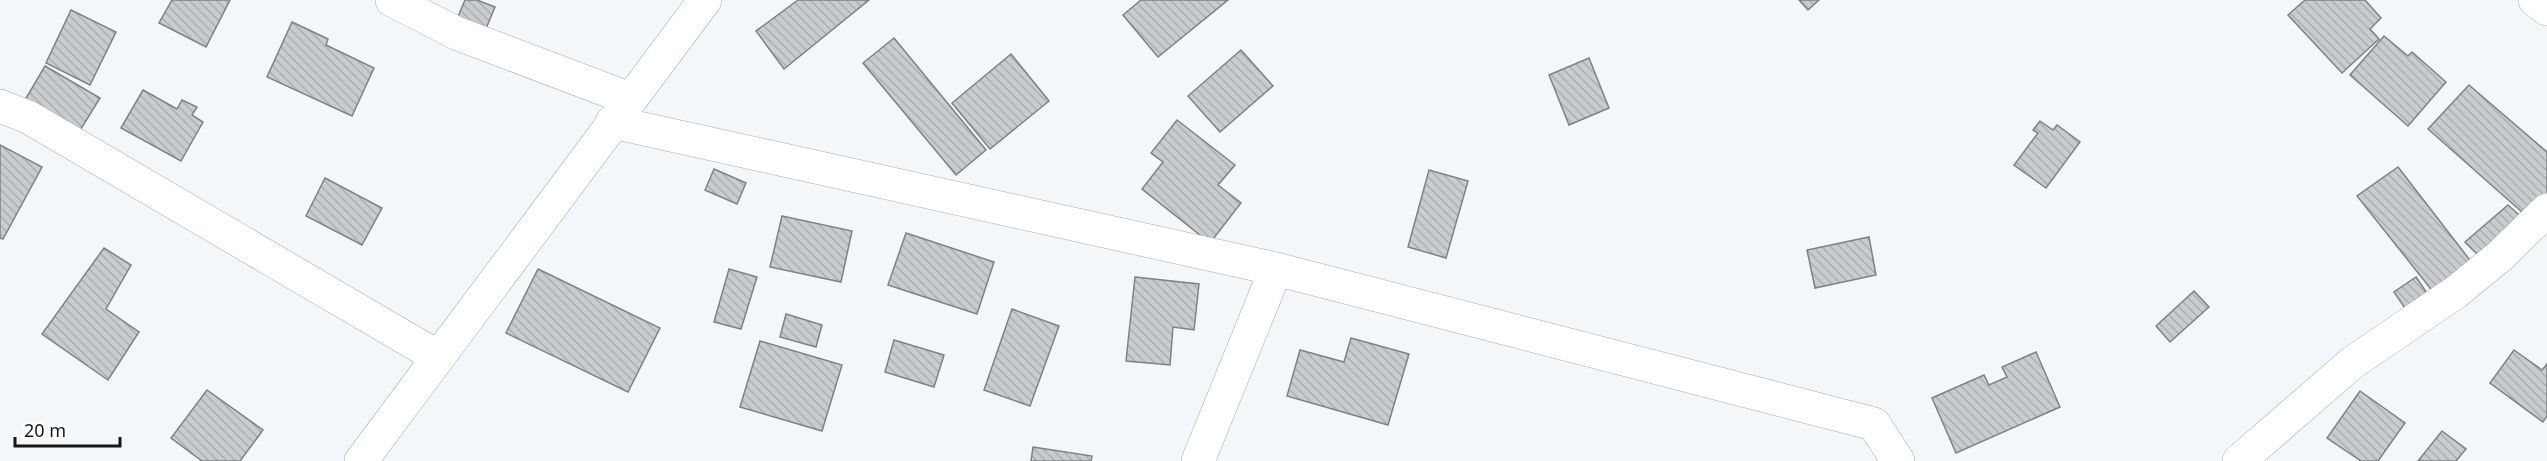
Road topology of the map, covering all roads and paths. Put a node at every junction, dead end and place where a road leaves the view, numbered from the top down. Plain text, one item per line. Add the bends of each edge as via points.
1 (705, 0) edge
2 (2535, 0) edge
3 (402, 2) edge
4 (2547, 9) edge
5 (0, 106) edge
6 (621, 111) junction
7 (2547, 210) edge
8 (1276, 270) junction
9 (438, 357) junction
10 (361, 461) edge
11 (1198, 461) edge
12 (1898, 461) edge
13 (2239, 461) edge

1 - 6 street
2 - 4 street
3 - 6 street via 456,33
5 - 9 street via 28,117
6 - 8 street
6 - 9 street
7 - 13 street via 2456,292 2352,363
8 - 11 street
8 - 12 street via 1874,424
9 - 10 street

